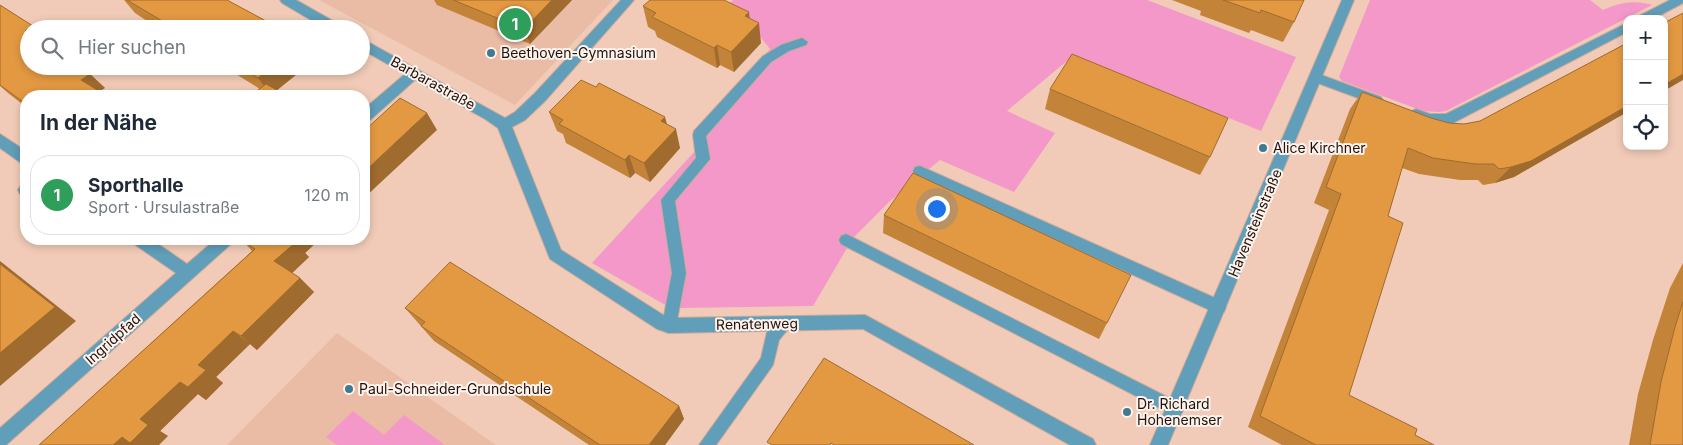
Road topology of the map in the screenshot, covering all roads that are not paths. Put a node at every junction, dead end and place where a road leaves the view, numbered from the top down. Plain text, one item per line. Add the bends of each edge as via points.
1 (286, 0) edge
2 (628, 0) edge
3 (1348, 0) edge
4 (1680, 0) edge
5 (1651, 15) edge
6 (320, 20) edge
7 (1623, 29) edge
8 (802, 42) dead end
9 (370, 48) edge
10 (414, 73) junction
11 (1316, 78) junction
12 (1388, 104) edge
13 (1404, 110) edge
14 (370, 112) edge
15 (504, 125) junction
16 (0, 140) edge
17 (20, 154) edge
18 (920, 171) dead end
19 (846, 240) dead end
20 (148, 245) edge
21 (219, 245) edge
22 (188, 273) junction
23 (1219, 307) junction
24 (786, 323) junction
25 (669, 326) junction
26 (1176, 409) junction
27 (0, 439) edge
28 (707, 445) edge
29 (1087, 445) edge
30 (1159, 445) edge

1 - 6 street
2 - 15 street via 540,97 520,116
3 - 11 street, Havensteinstraße
4 - 5 lane
7 - 13 lane via 1448,119 1429,119
8 - 25 lane via 768,58 699,135 703,159 668,200 679,273
9 - 10 street, Barbarastraße
10 - 14 street
10 - 15 street, Barbarastraße
11 - 12 lane
11 - 23 street, Havensteinstraße
15 - 25 street via 555,254
16 - 17 street
18 - 23 lane
19 - 26 lane
20 - 22 street
21 - 22 street, Ingridpfad
22 - 27 street, Ingridpfad
23 - 26 street, Havensteinstraße
24 - 25 street, Renatenweg
24 - 28 lane via 772,337 768,360
24 - 29 street, Renatenweg via 865,322
26 - 30 street, Havensteinstraße

